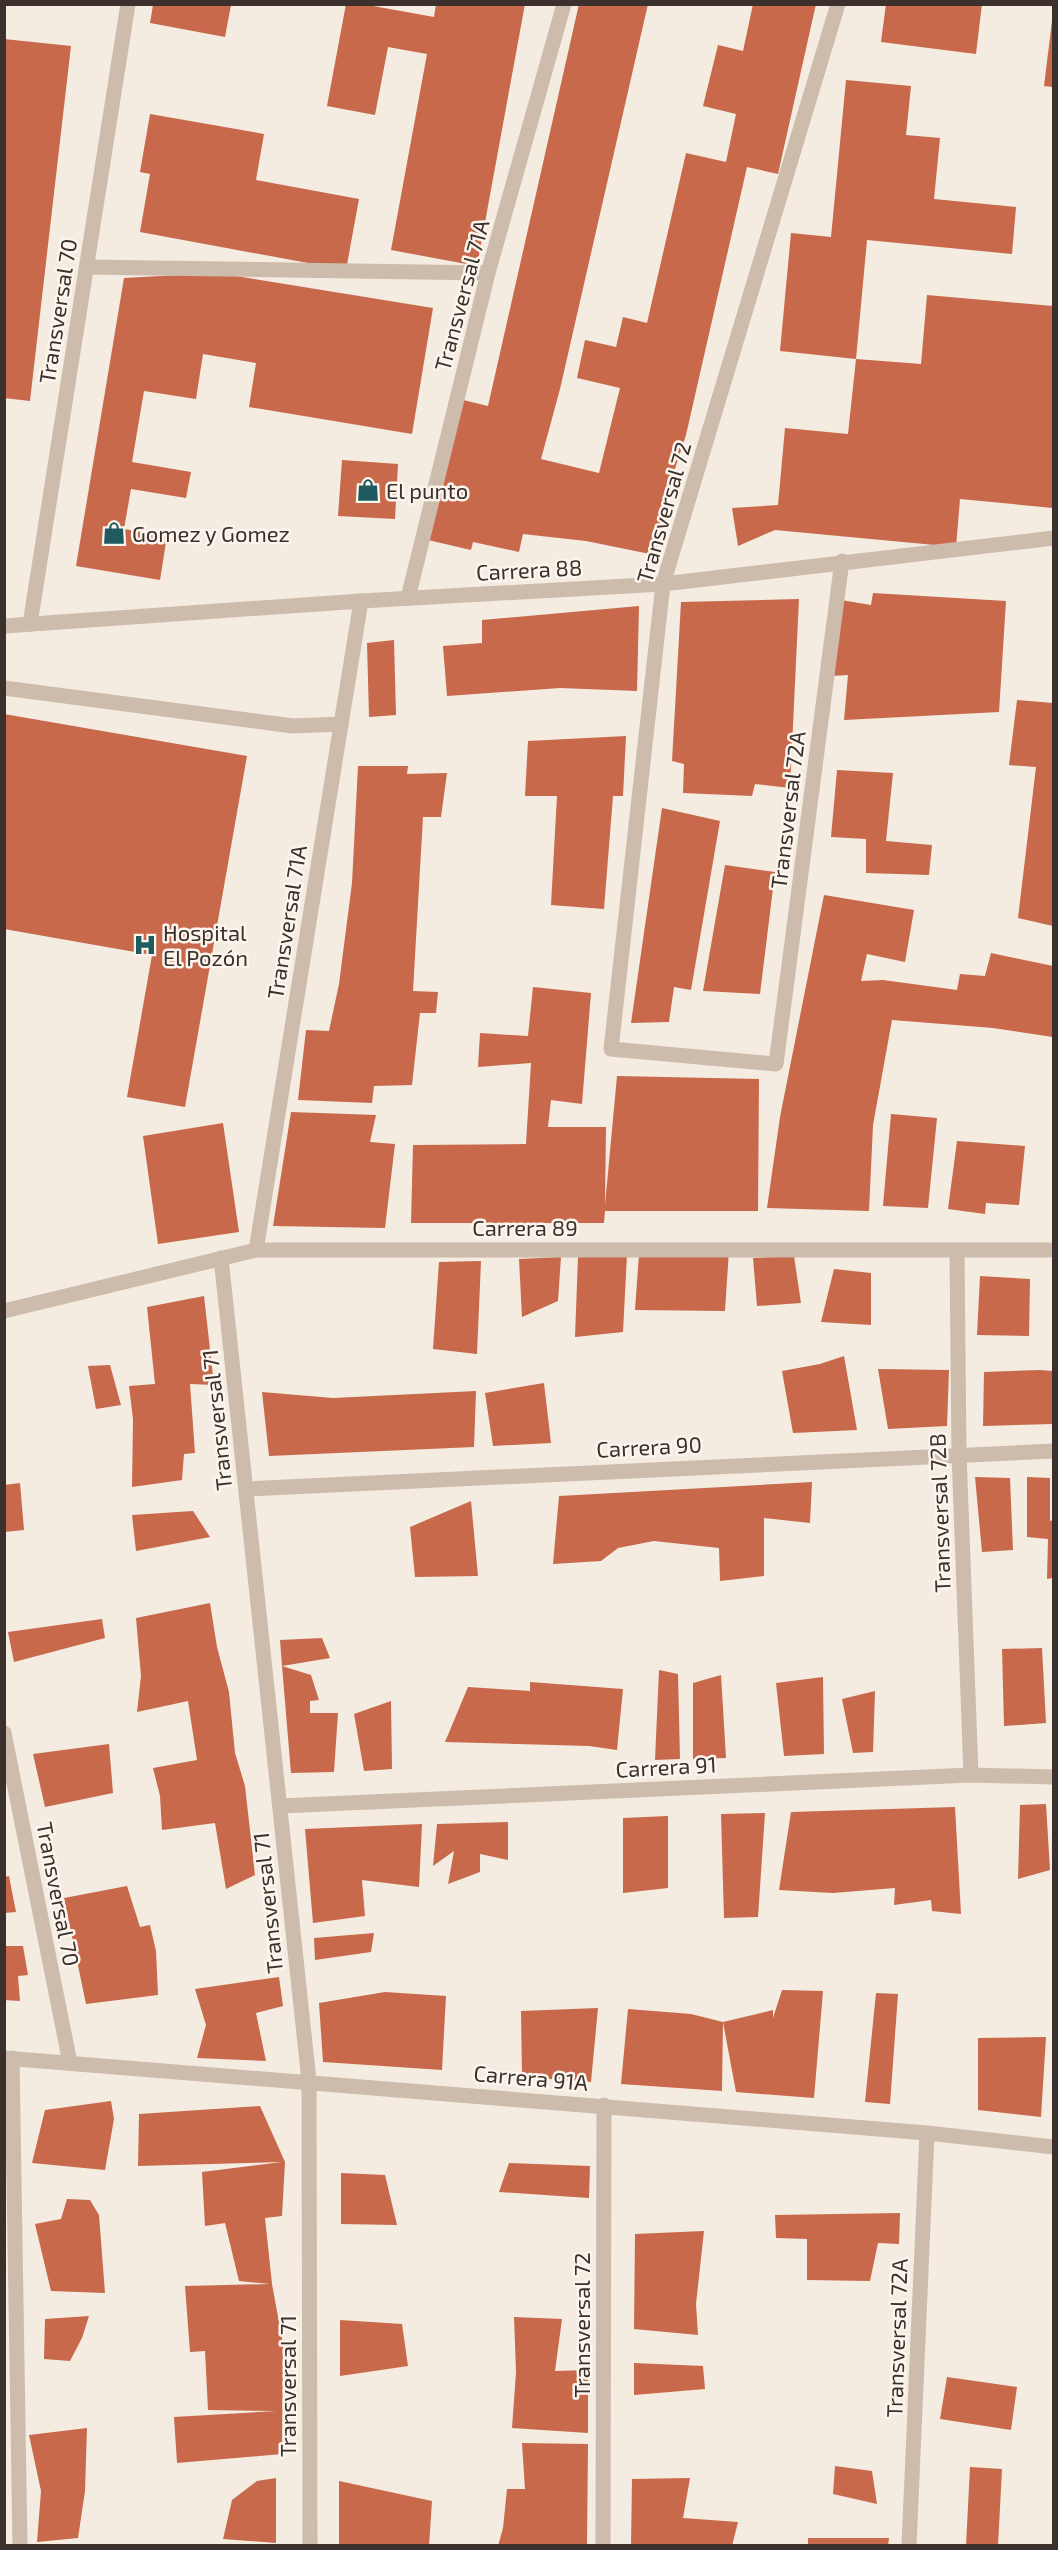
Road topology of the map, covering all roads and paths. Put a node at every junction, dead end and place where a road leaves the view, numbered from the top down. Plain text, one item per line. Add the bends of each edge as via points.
1 (128, 4) edge
2 (564, 4) edge
3 (838, 4) edge
4 (87, 267) junction
5 (488, 273) junction
6 (1053, 538) edge
7 (842, 561) junction
8 (663, 584) junction
9 (408, 598) junction
10 (361, 601) junction
11 (30, 624) junction
12 (4, 626) edge
13 (4, 688) edge
14 (341, 724) junction
15 (611, 1049) joint
16 (1053, 1248) edge
17 (256, 1250) junction
18 (957, 1250) junction
19 (221, 1258) junction
20 (4, 1311) edge
21 (1053, 1450) edge
22 (959, 1453) junction
23 (246, 1489) junction
24 (4, 1734) edge
25 (971, 1775) junction
26 (1053, 1777) edge
27 (280, 1806) junction
28 (8, 2058) edge
29 (70, 2063) junction
30 (309, 2081) junction
31 (604, 2105) junction
32 (927, 2133) junction
33 (1053, 2147) edge
34 (20, 2546) edge
35 (310, 2546) edge
36 (603, 2546) edge
37 (909, 2546) edge

1 - 4 street, Transversal 70
2 - 5 street, Transversal 71A
3 - 8 street, Transversal 72
4 - 5 street
4 - 11 street, Transversal 70
5 - 9 street, Transversal 71A
6 - 7 street, Carrera 88
7 - 8 street, Carrera 88
7 - 15 street, Transversal 72A via 776,1064
8 - 9 street, Carrera 88
8 - 15 street, Transversal 72
9 - 10 street, Carrera 88
10 - 11 street, Carrera 88
10 - 14 street, Transversal 71A
11 - 12 street, Carrera 88
13 - 14 street via 293,726
14 - 17 street, Transversal 71A
16 - 18 street, Carrera 89
17 - 18 street, Carrera 89
17 - 19 street, Carrera 89
18 - 22 street, Transversal 72B
19 - 20 street, Carrera 89
19 - 23 street, Transversal 71
21 - 22 street, Carrera 90
22 - 23 street, Carrera 90
22 - 25 street, Transversal 72B
23 - 27 street, Transversal 71
24 - 29 street, Transversal 70
25 - 26 street, Carrera 91
25 - 27 street, Carrera 91
27 - 30 street, Transversal 71
28 - 29 street, Carrera 91A
28 - 34 street
29 - 30 street, Carrera 91A
30 - 31 street, Carrera 91A
30 - 35 street, Transversal 71
31 - 32 street, Carrera 91A
31 - 36 street, Transversal 72
32 - 33 street, Carrera 91A
32 - 37 street, Transversal 72A

